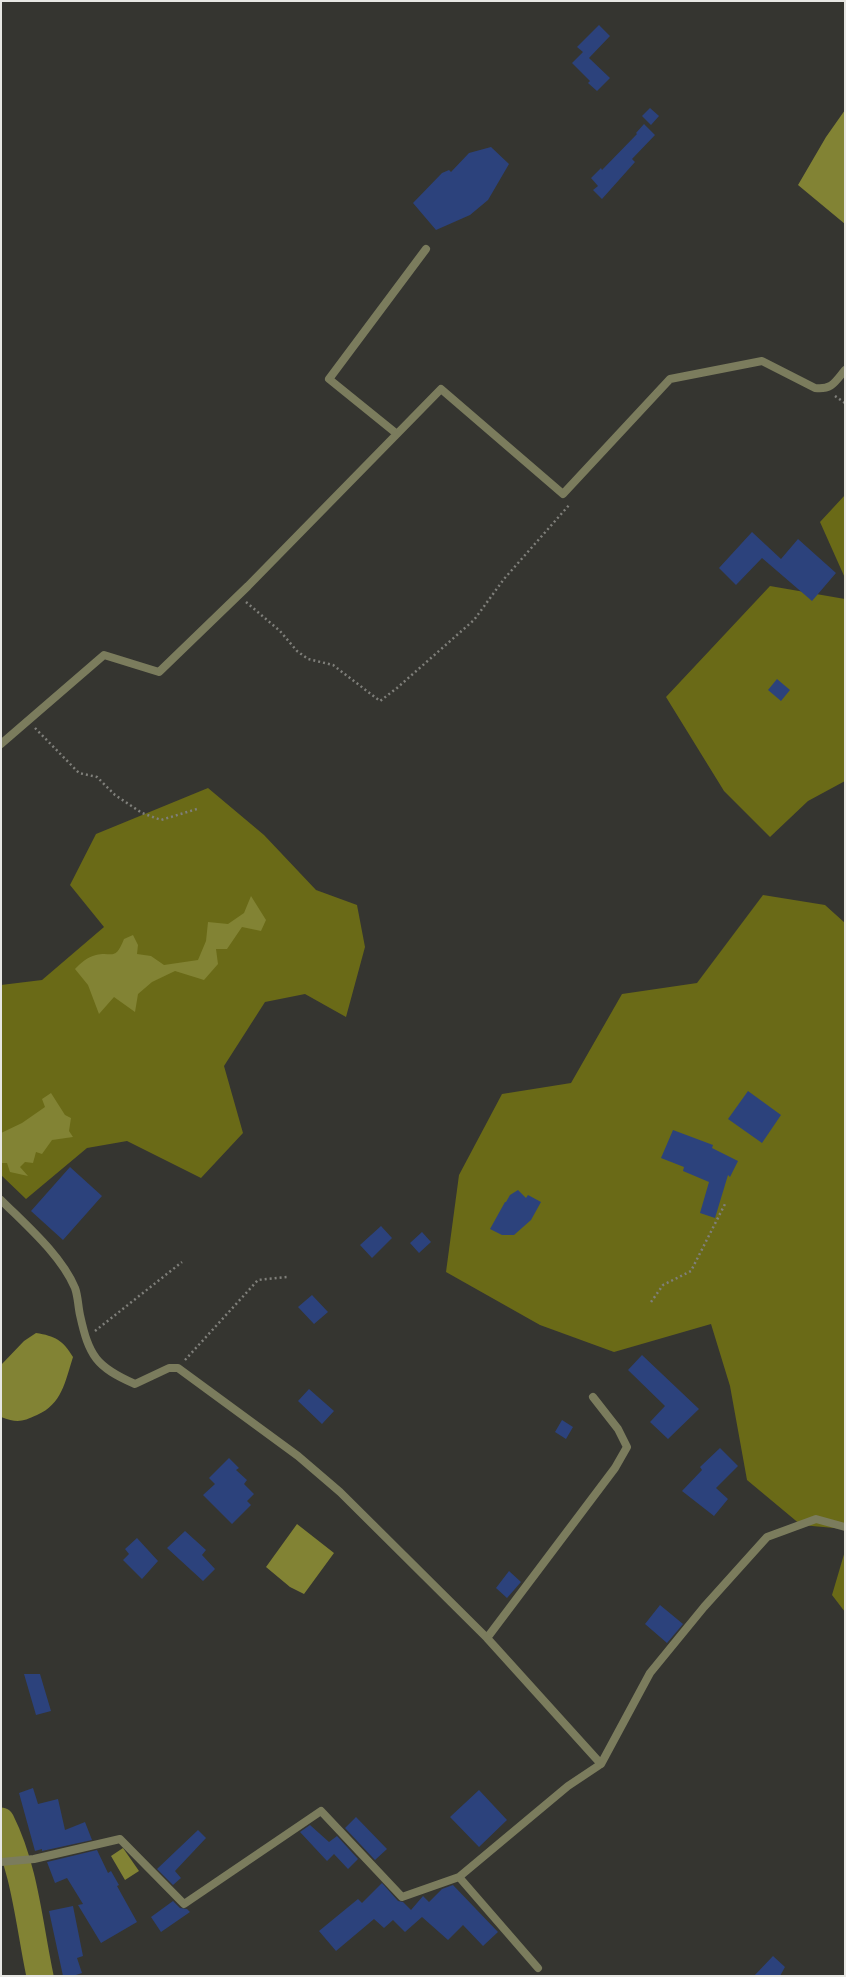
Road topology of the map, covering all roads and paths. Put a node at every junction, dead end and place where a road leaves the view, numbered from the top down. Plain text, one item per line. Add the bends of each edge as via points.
1 (426, 249) dead end
2 (845, 370) edge
3 (397, 434) junction
4 (575, 499) dead end
5 (239, 595) junction
6 (27, 721) junction
7 (1, 744) edge
8 (197, 809) dead end
9 (1, 1200) edge
10 (725, 1204) dead end
11 (182, 1262) dead end
12 (287, 1277) dead end
13 (651, 1302) dead end
14 (85, 1339) junction
15 (178, 1368) junction
16 (593, 1397) dead end
17 (845, 1527) edge
18 (487, 1638) junction
19 (601, 1764) junction
20 (1, 1862) edge
21 (459, 1877) junction
22 (538, 1968) dead end

1 - 3 street via 329,379
2 - 3 street via 832,385 824,389 815,388 762,361 670,379 563,494 441,389
3 - 5 street
4 - 5 path via 504,579 474,620 380,701 333,665 308,659 297,651 280,631
5 - 6 street via 159,672 104,655
6 - 7 street
6 - 8 path via 79,772 97,777 115,794 142,813 161,820
9 - 14 street via 52,1252 75,1288
10 - 13 path via 691,1271 663,1285
11 - 14 path
12 - 15 path via 258,1280
14 - 15 street via 98,1362 112,1374 135,1384 170,1368
15 - 18 street via 298,1456 328,1482
16 - 18 street via 618,1429 627,1447 615,1468
17 - 19 street via 816,1520 767,1537 650,1674
18 - 19 street
19 - 21 street via 568,1786
20 - 21 street via 34,1859 120,1839 184,1904 321,1811 402,1897
21 - 22 street

